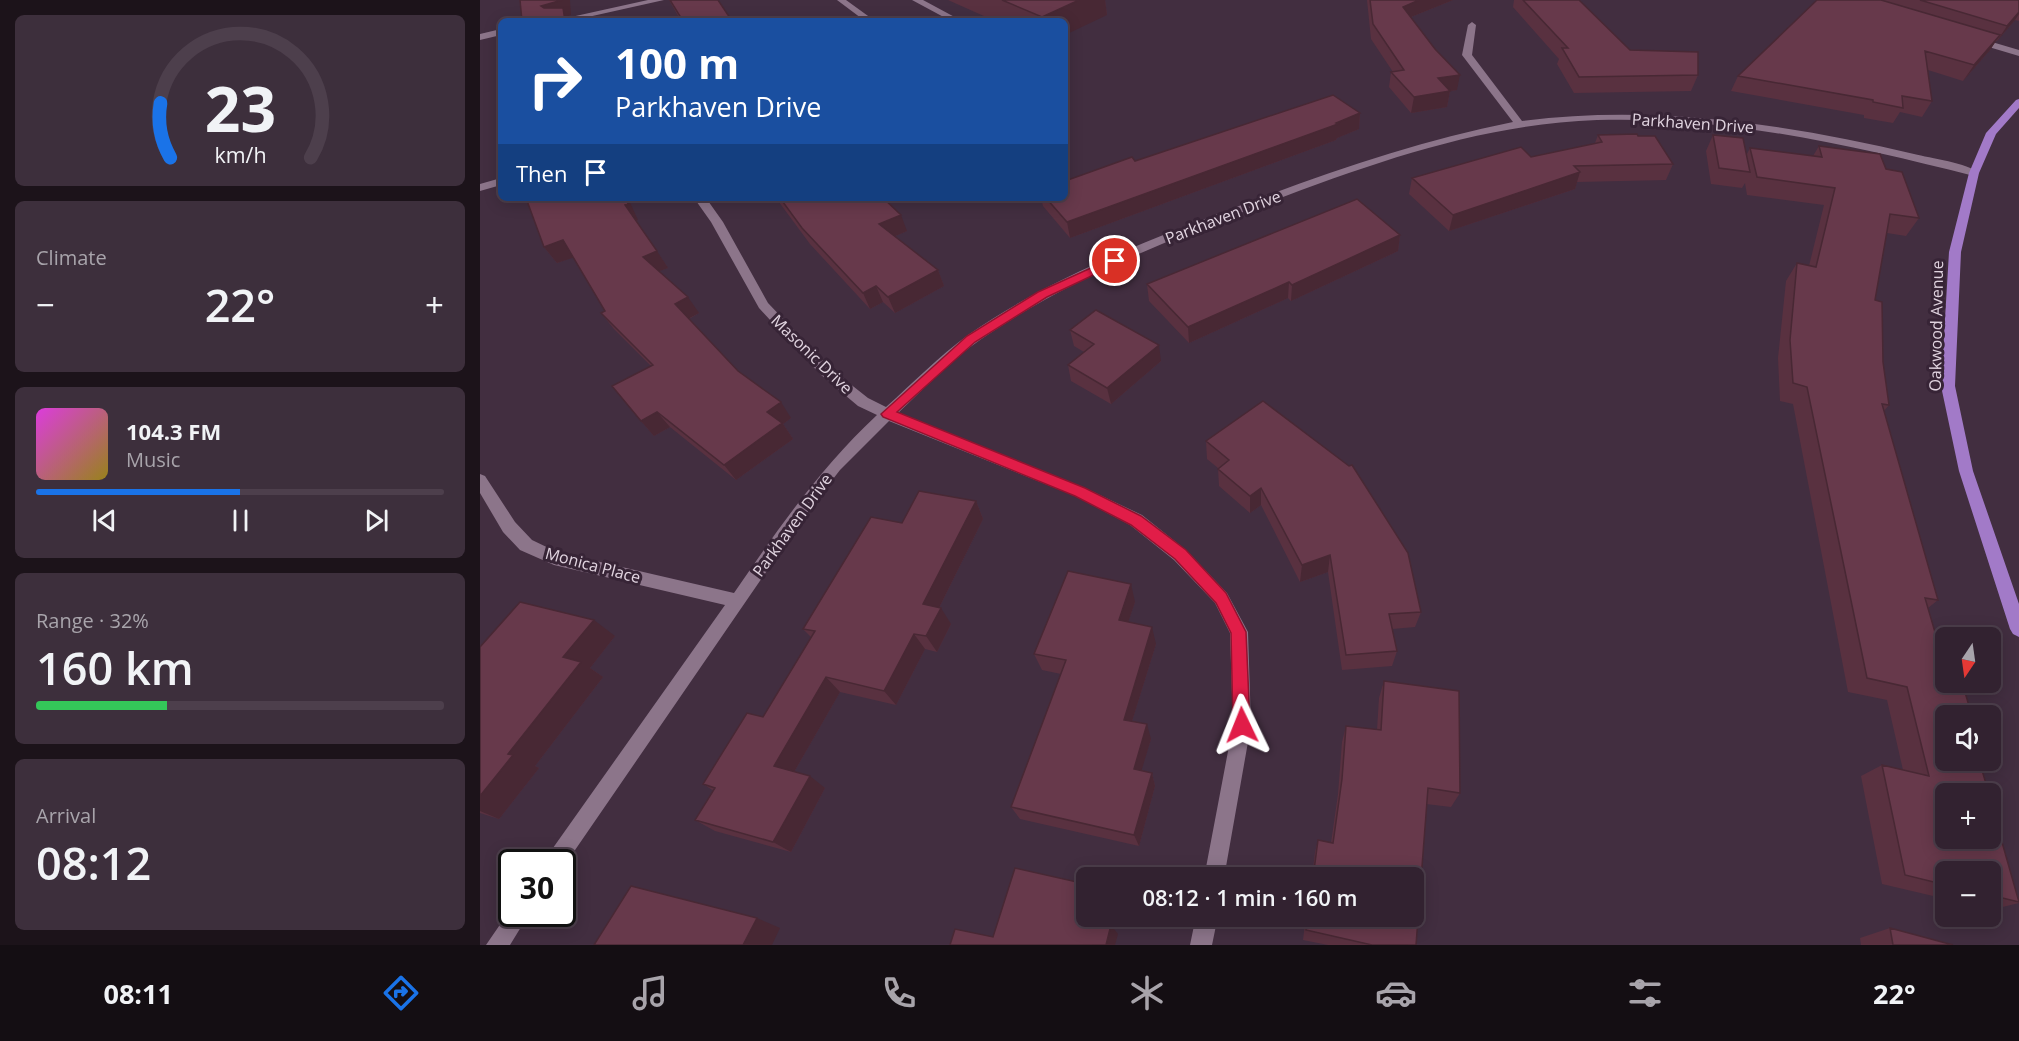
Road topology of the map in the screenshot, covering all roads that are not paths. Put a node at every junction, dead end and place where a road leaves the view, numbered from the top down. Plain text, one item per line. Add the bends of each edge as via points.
1 (660, 0) edge
2 (841, 0) edge
3 (916, 0) edge
4 (617, 4) edge
5 (568, 18) edge
6 (867, 18) edge
7 (952, 18) edge
8 (1472, 25) dead end
9 (498, 33) edge
10 (1963, 36) edge
11 (480, 37) edge
12 (2019, 53) edge
13 (2019, 102) edge
14 (1520, 124) junction
15 (1974, 173) junction
16 (498, 182) edge
17 (480, 188) edge
18 (702, 201) edge
19 (887, 414) junction
20 (480, 480) edge
21 (738, 601) junction
22 (2019, 629) edge
23 (564, 849) edge
24 (1216, 867) edge
25 (510, 927) edge
26 (1205, 927) edge
27 (497, 945) edge
28 (1202, 945) edge

1 - 4 street
2 - 6 street
3 - 7 street
4 - 5 street
8 - 14 street via 1467,55
9 - 11 street
10 - 12 street
13 - 15 main road, Oakwood Avenue via 1991,133
14 - 15 street, Parkhaven Drive via 1594,117 1743,125 1900,152
14 - 19 street, Parkhaven Drive via 1427,143 1312,182 1133,252 1042,294 971,339
15 - 22 main road, Oakwood Avenue via 1955,252 1948,386 1966,471
16 - 17 street
18 - 19 street, Masonic Drive via 762,305 825,370 863,402
19 - 21 street, Parkhaven Drive via 824,478
19 - 24 street, Masonic Drive via 1080,492 1136,520 1180,555 1221,598 1239,632 1242,725
20 - 21 street, Monica Place via 509,527 526,545 554,558
21 - 23 street, Parkhaven Drive
25 - 27 street
26 - 28 street

